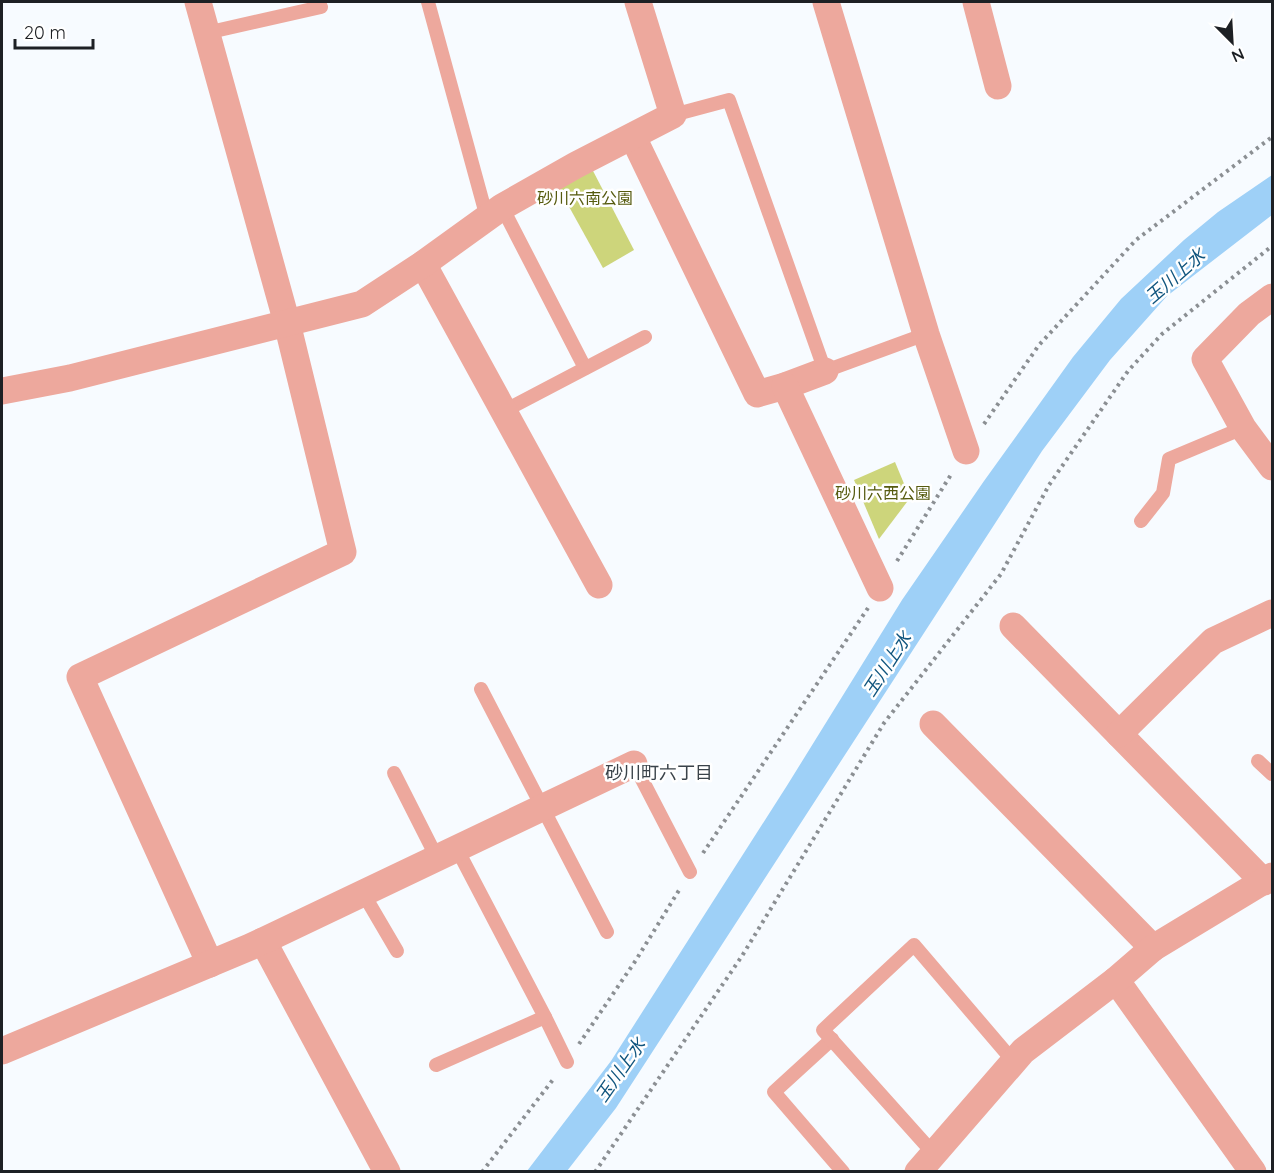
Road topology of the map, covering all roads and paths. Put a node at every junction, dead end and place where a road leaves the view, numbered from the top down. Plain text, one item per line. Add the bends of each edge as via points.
1 (198, 2) edge
2 (428, 2) edge
3 (638, 2) edge
4 (826, 2) edge
5 (976, 2) edge
6 (321, 7) dead end
7 (206, 33) junction
8 (998, 86) dead end
9 (673, 115) junction
10 (633, 136) junction
11 (1272, 137) edge
12 (495, 212) junction
13 (1272, 246) edge
14 (423, 264) junction
15 (1272, 297) edge
16 (287, 323) junction
17 (926, 334) junction
18 (645, 337) dead end
19 (585, 368) junction
20 (825, 370) junction
21 (785, 386) junction
22 (2, 391) edge
23 (504, 411) junction
24 (1243, 428) junction
25 (966, 451) junction
26 (1272, 467) edge
27 (1141, 521) dead end
28 (598, 585) dead end
29 (880, 588) junction
30 (1272, 613) edge
31 (1013, 626) dead end
32 (481, 689) dead end
33 (933, 724) dead end
34 (1119, 734) junction
35 (1258, 761) dead end
36 (634, 764) joint
37 (394, 772) dead end
38 (1272, 774) edge
39 (543, 808) junction
40 (447, 854) junction
41 (690, 872) junction
42 (1268, 879) edge
43 (363, 893) junction
44 (607, 932) dead end
45 (263, 941) junction
46 (1153, 948) junction
47 (398, 951) dead end
48 (210, 964) junction
49 (1116, 980) junction
50 (544, 1017) junction
51 (832, 1039) junction
52 (2, 1051) edge
53 (567, 1062) junction
54 (1014, 1062) junction
55 (436, 1065) dead end
56 (926, 1162) edge
57 (387, 1172) edge
58 (482, 1172) edge
59 (595, 1172) edge
60 (843, 1172) edge
61 (1253, 1172) edge

1 - 7 street
2 - 12 lane
3 - 9 street
4 - 17 street
5 - 8 street
6 - 7 lane
7 - 16 street
9 - 10 street
9 - 20 lane via 729,99
10 - 12 street
10 - 21 street via 757,394
11 - 25 path via 1136,240 1039,345
12 - 14 street
12 - 19 lane
13 - 59 path via 1162,333 1128,371 1049,485 1001,574 884,723 742,956
14 - 16 street via 362,304
14 - 23 street
15 - 24 street via 1205,359
16 - 22 street via 70,378
16 - 48 street via 343,552 80,677
17 - 20 lane
17 - 25 street
18 - 19 lane
19 - 23 lane
20 - 21 street
21 - 29 street
23 - 28 street
24 - 26 street
24 - 27 lane via 1169,459 1163,493
25 - 29 path
29 - 41 path
30 - 34 street via 1214,641
31 - 34 street
32 - 39 lane
33 - 46 street
34 - 42 street
35 - 38 lane
36 - 39 street
36 - 41 lane
37 - 40 lane
39 - 40 street
39 - 44 lane
40 - 43 street
40 - 50 lane
41 - 53 path
42 - 46 street
43 - 45 street
43 - 47 lane
45 - 48 street
45 - 57 street
46 - 49 street
48 - 52 street
49 - 54 street
49 - 61 street
50 - 53 lane
50 - 55 lane
51 - 54 lane via 824,1030 914,945
51 - 56 lane
51 - 60 lane via 774,1092
53 - 58 path
54 - 56 street

